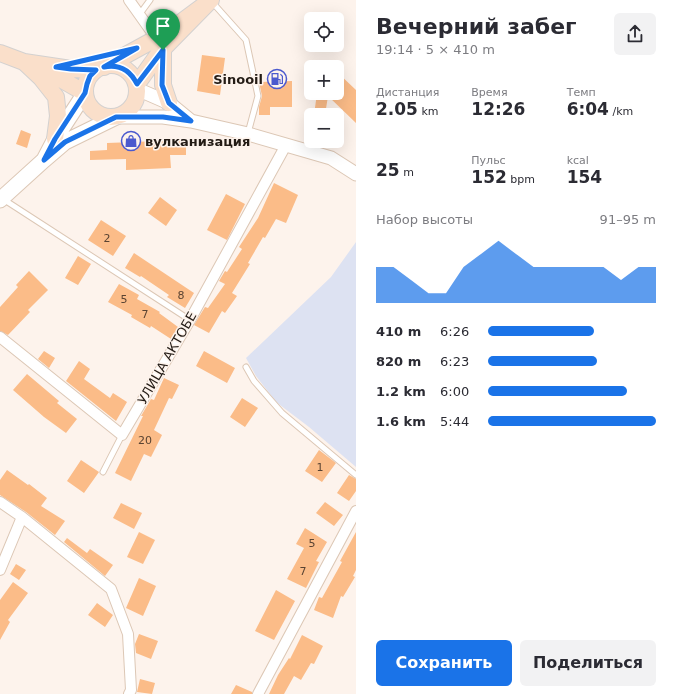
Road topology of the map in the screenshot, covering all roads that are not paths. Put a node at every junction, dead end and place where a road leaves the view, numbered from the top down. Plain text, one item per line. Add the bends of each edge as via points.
1 (129, 0) edge
2 (150, 0) edge
3 (211, 0) edge
4 (139, 15) junction
5 (159, 44) junction
6 (137, 48) junction
7 (0, 53) edge
8 (24, 62) junction
9 (56, 67) junction
10 (100, 68) junction
11 (137, 87) junction
12 (85, 93) junction
13 (169, 103) junction
14 (116, 117) junction
15 (191, 121) junction
16 (248, 134) junction
17 (55, 139) junction
18 (286, 145) junction
19 (44, 160) junction
20 (356, 174) edge
21 (1, 199) edge
22 (190, 320) junction
23 (0, 337) edge
24 (246, 366) dead end
25 (122, 435) junction
26 (103, 472) dead end
27 (356, 475) edge
28 (0, 502) edge
29 (356, 511) edge
30 (22, 517) junction
31 (0, 570) edge
32 (129, 694) edge
33 (258, 694) edge

1 - 4 street
2 - 4 lane
3 - 5 main road
3 - 16 lane via 246,40 258,96
4 - 5 street
5 - 6 main road
5 - 11 main road
5 - 13 main road via 162,85
6 - 9 main road
6 - 10 main road
7 - 8 main road
8 - 9 main road
8 - 12 main road
8 - 17 main road via 56,97 58,116
9 - 10 main road
10 - 11 main road via 112,65 120,67 130,74
10 - 12 main road via 90,76
11 - 13 street
11 - 14 main road via 136,101 131,109
12 - 14 main road via 92,108 99,114
12 - 17 main road
13 - 15 street
14 - 15 street via 163,117
14 - 19 main road via 65,142
15 - 16 street
16 - 18 street
17 - 19 main road
18 - 20 street via 332,158
18 - 22 street, УЛИЦА АКТОБЕ
19 - 21 main road
21 - 22 lane
22 - 25 street, УЛИЦА АКТОБЕ
23 - 25 street
24 - 27 lane via 254,381 282,413
25 - 26 lane
28 - 30 street
29 - 33 street
30 - 31 street
30 - 32 street via 111,590 128,634 131,690

